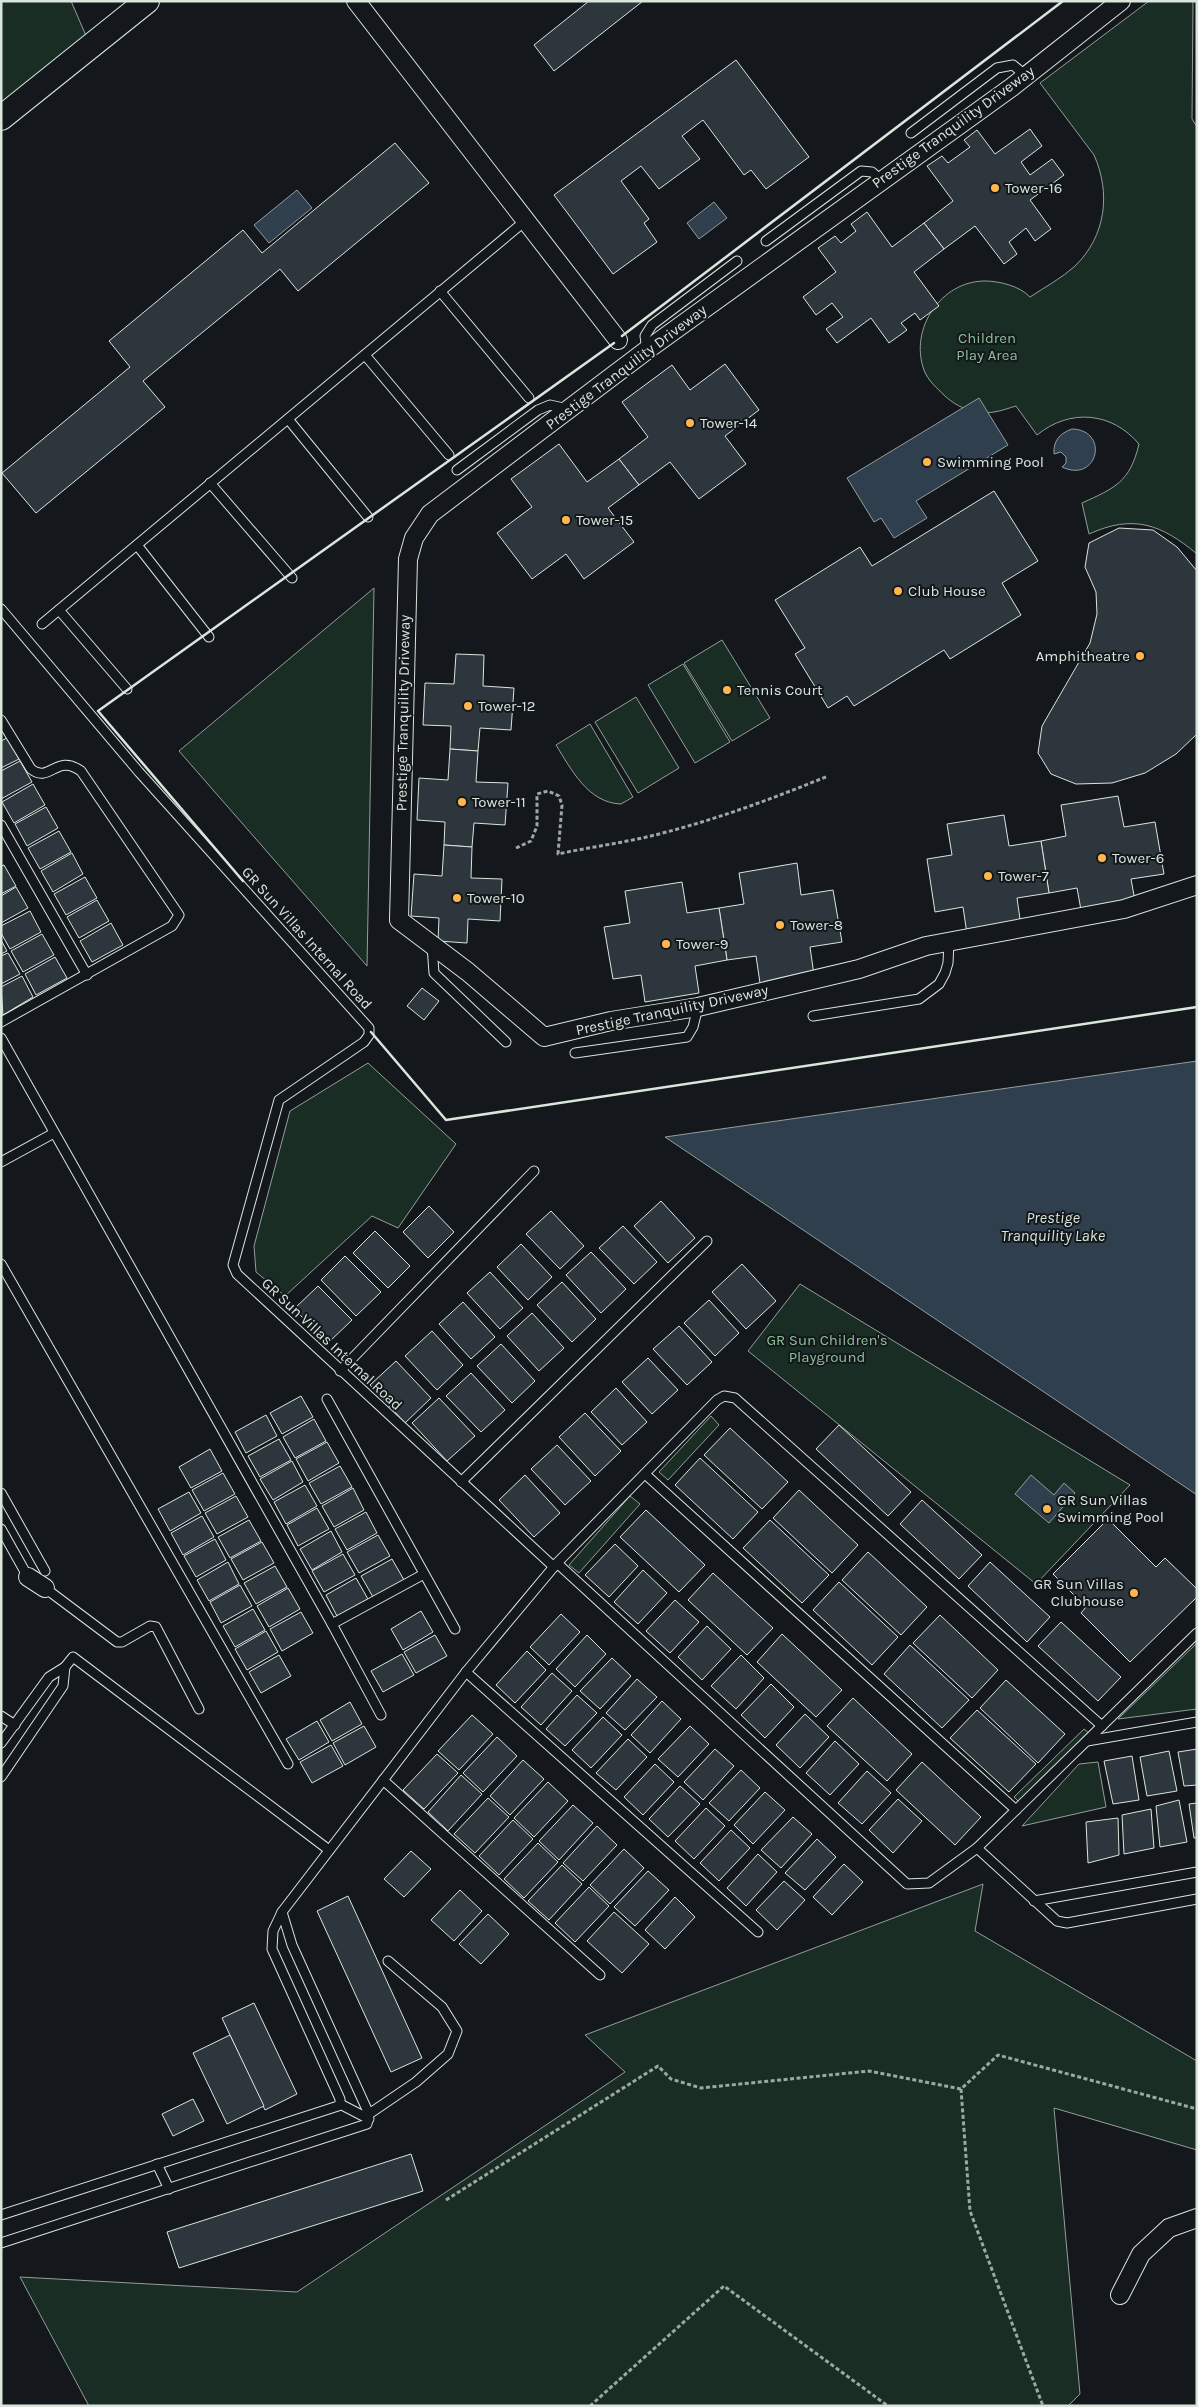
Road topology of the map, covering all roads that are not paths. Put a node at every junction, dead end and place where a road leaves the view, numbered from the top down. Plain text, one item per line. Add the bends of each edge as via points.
1 (148, 1) edge
2 (356, 1) edge
3 (1121, 1) edge
4 (1025, 74) junction
5 (1, 118) edge
6 (912, 133) dead end
7 (881, 180) junction
8 (525, 221) junction
9 (766, 241) dead end
10 (737, 261) dead end
11 (440, 292) junction
12 (618, 340) dead end
13 (647, 350) junction
14 (365, 354) junction
15 (529, 398) dead end
16 (568, 410) junction
17 (288, 419) junction
18 (449, 455) dead end
19 (457, 470) dead end
20 (210, 483) junction
21 (368, 517) dead end
22 (137, 545) junction
23 (292, 578) dead end
24 (1, 609) edge
25 (59, 610) junction
26 (42, 624) dead end
27 (209, 637) dead end
28 (127, 689) dead end
29 (1, 720) edge
30 (1, 825) edge
31 (1197, 885) edge
32 (949, 942) junction
33 (432, 946) junction
34 (86, 975) junction
35 (698, 1007) junction
36 (813, 1016) dead end
37 (1, 1022) edge
38 (1, 1038) edge
39 (506, 1042) dead end
40 (574, 1053) dead end
41 (54, 1133) junction
42 (1, 1162) edge
43 (534, 1171) dead end
44 (707, 1241) dead end
45 (1, 1264) edge
46 (340, 1371) junction
47 (327, 1399) dead end
48 (645, 1474) junction
49 (461, 1482) junction
50 (1, 1493) edge
51 (1, 1529) edge
52 (556, 1565) junction
53 (424, 1574) junction
54 (39, 1578) junction
55 (332, 1624) junction
56 (455, 1629) dead end
57 (1197, 1633) edge
58 (66, 1667) junction
59 (466, 1672) junction
60 (199, 1709) dead end
61 (380, 1715) dead end
62 (1, 1716) edge
63 (1197, 1722) edge
64 (15, 1724) junction
65 (1102, 1726) junction
66 (1087, 1741) junction
67 (1, 1743) edge
68 (288, 1764) dead end
69 (1, 1777) edge
70 (383, 1780) junction
71 (1016, 1810) junction
72 (977, 1848) junction
73 (329, 1850) junction
74 (1197, 1872) edge
75 (1197, 1899) edge
76 (1034, 1901) junction
77 (282, 1912) junction
78 (758, 1932) dead end
79 (388, 1961) dead end
80 (600, 1975) dead end
81 (340, 2104) junction
82 (369, 2116) junction
83 (157, 2164) junction
84 (169, 2189) junction
85 (1, 2215) edge
86 (1197, 2218) edge
87 (1, 2243) edge
88 (1120, 2295) dead end

1 - 5 main road
2 - 8 street
3 - 4 street, Prestige Tranquility Driveway
4 - 6 lane via 1013,66 997,68
4 - 7 street, Prestige Tranquility Driveway via 1012,87
7 - 9 lane via 872,172 861,171
7 - 13 street, Prestige Tranquility Driveway
8 - 11 lane
8 - 12 street
10 - 13 lane via 652,325 645,336
11 - 14 lane
11 - 15 lane
13 - 16 street, Prestige Tranquility Driveway
14 - 17 lane
14 - 18 lane
16 - 19 lane via 550,405 538,410
16 - 33 street, Prestige Tranquility Driveway via 430,514 414,538 408,559 399,920
17 - 20 lane
17 - 21 lane
20 - 22 lane
20 - 23 lane
22 - 25 lane
22 - 27 lane
24 - 46 lane, GR Sun Villas Internal Road via 139,772 369,1028 364,1042 279,1100 233,1265 237,1274
25 - 26 lane
25 - 28 lane
29 - 34 lane via 36,773 46,773 61,764 81,771 179,915 172,926
30 - 34 lane
31 - 32 street, Prestige Tranquility Driveway via 1124,909
32 - 35 street, Prestige Tranquility Driveway via 926,946 859,969
32 - 36 lane via 945,973 934,988 919,999
33 - 35 street, Prestige Tranquility Driveway via 468,972 544,1037 611,1021
33 - 39 lane via 434,973
34 - 37 lane
35 - 40 lane via 687,1037
38 - 41 lane
41 - 42 lane
41 - 55 lane
43 - 46 lane
44 - 49 lane
45 - 68 lane
46 - 49 lane, GR Sun Villas Internal Road
47 - 53 lane
48 - 52 lane
48 - 65 lane via 717,1400 724,1396 735,1398
48 - 71 lane
49 - 52 lane, GR Sun Villas Internal Road
50 - 54 lane
51 - 54 lane
52 - 59 lane
52 - 72 lane, GR Sun Villas Internal Road via 907,1884 929,1883
53 - 55 lane
53 - 56 lane
54 - 60 lane via 118,1642 150,1626 156,1627
55 - 61 lane
57 - 65 lane, GR Sun Villas Internal Road
58 - 64 lane via 49,1677
58 - 69 lane via 63,1686
58 - 73 lane via 73,1657
59 - 70 lane
59 - 78 lane
62 - 64 lane
63 - 66 lane
64 - 67 lane
65 - 66 lane, GR Sun Villas Internal Road
66 - 71 lane, GR Sun Villas Internal Road
70 - 73 lane
70 - 80 lane
71 - 72 lane, GR Sun Villas Internal Road
72 - 76 lane
73 - 77 lane
74 - 76 lane
75 - 76 lane via 1067,1923 1057,1921
77 - 81 lane via 274,1931 272,1949
77 - 82 lane via 292,1945
79 - 82 lane via 442,2007 457,2031 448,2054
81 - 82 lane
81 - 83 lane
82 - 84 lane via 367,2124
83 - 84 lane
83 - 85 lane
84 - 87 lane
86 - 88 street via 1169,2228 1141,2254

